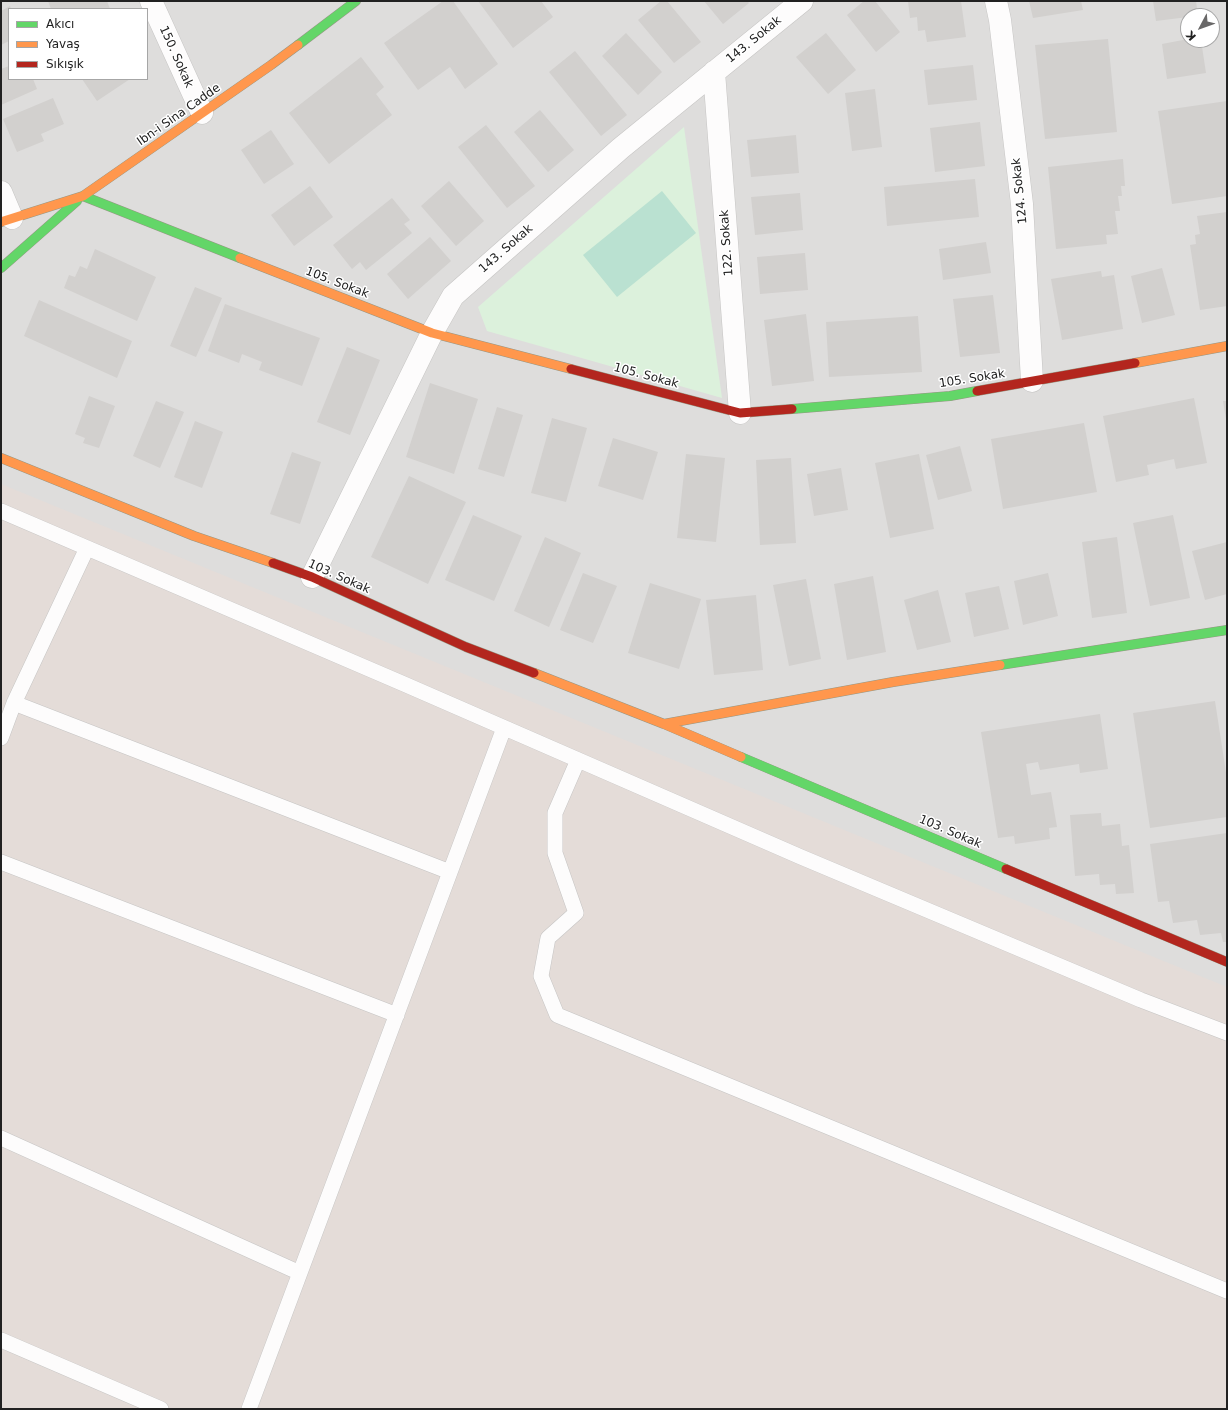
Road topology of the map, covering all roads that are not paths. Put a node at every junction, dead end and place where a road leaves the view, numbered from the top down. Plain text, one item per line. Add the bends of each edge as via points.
1 (151, 1) edge
2 (356, 1) edge
3 (802, 1) edge
4 (996, 1) edge
5 (714, 72) junction
6 (202, 113) junction
7 (1, 192) edge
8 (82, 196) junction
9 (7, 220) edge
10 (1, 268) edge
11 (432, 333) junction
12 (1227, 346) edge
13 (1032, 381) junction
14 (740, 414) junction
15 (1, 458) edge
16 (1, 511) edge
17 (87, 548) junction
18 (312, 577) junction
19 (1227, 630) edge
20 (14, 703) junction
21 (664, 724) junction
22 (504, 728) junction
23 (1, 738) edge
24 (578, 760) junction
25 (1, 862) edge
26 (450, 872) junction
27 (1227, 962) edge
28 (397, 1015) junction
29 (1227, 1033) edge
30 (1, 1138) edge
31 (300, 1273) junction
32 (1227, 1291) edge
33 (1, 1340) edge
34 (161, 1409) edge
35 (249, 1409) edge

1 - 6 street, 150. Sokak
2 - 6 street, Ibn-i Sina Cadde
3 - 5 street, 143. Sokak
4 - 13 street, 124. Sokak via 1022,204
5 - 11 street, 143. Sokak via 621,148 453,296
5 - 14 street, 122. Sokak
6 - 8 street, Ibn-i Sina Cadde
7 - 9 street
8 - 9 street, Ibn-i Sina Cadde
8 - 10 street
8 - 11 street, 105. Sokak
11 - 14 street, 105. Sokak
11 - 18 street, 143. Sokak
12 - 13 street, 105. Sokak
13 - 14 street, 105. Sokak via 950,396
15 - 18 street, 103. Sokak via 194,536
16 - 17 lane
17 - 20 lane
17 - 22 lane
18 - 21 street, 103. Sokak via 466,647
19 - 21 street via 893,682
20 - 23 lane
20 - 26 lane
21 - 27 street, 103. Sokak
22 - 24 lane
22 - 26 lane
24 - 29 lane via 815,863 1141,1000
24 - 32 lane via 555,813 555,853 576,913 548,938 541,976 556,1015
25 - 28 lane
26 - 28 lane
28 - 31 lane
30 - 31 lane
31 - 35 lane
33 - 34 lane

